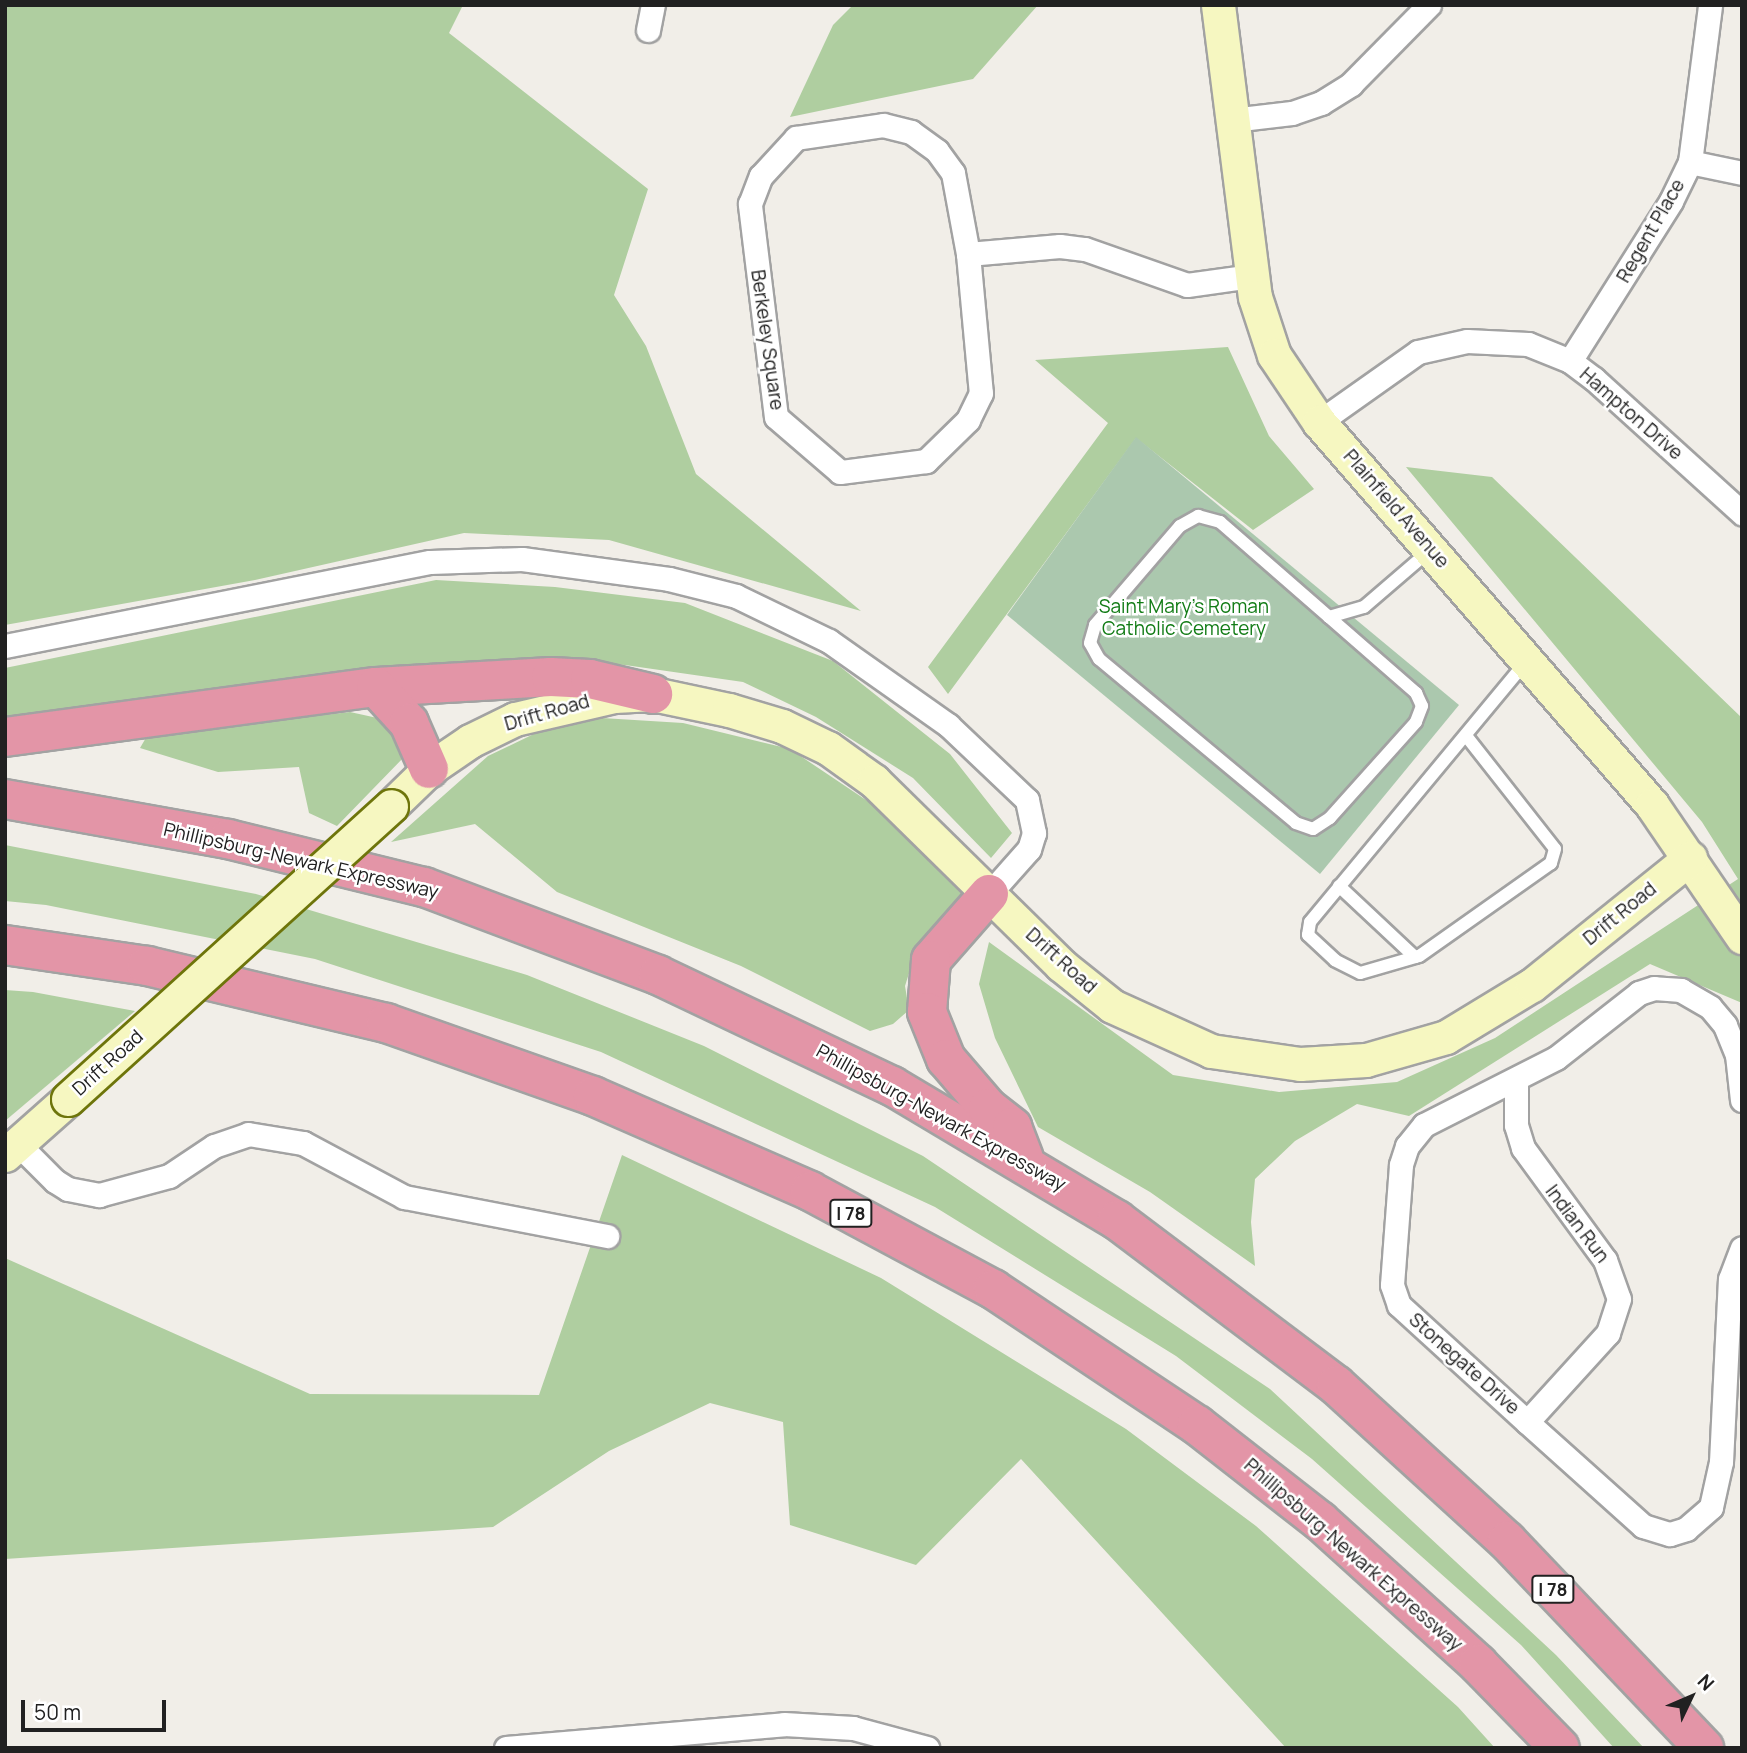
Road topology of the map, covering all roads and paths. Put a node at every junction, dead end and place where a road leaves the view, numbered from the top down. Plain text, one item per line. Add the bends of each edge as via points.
1 (653, 5) edge
2 (1218, 5) edge
3 (1429, 5) edge
4 (1710, 5) edge
5 (648, 30) dead end
6 (1232, 120) junction
7 (1690, 162) junction
8 (1742, 173) edge
9 (968, 254) junction
10 (1252, 276) junction
11 (1570, 361) junction
12 (1319, 422) junction
13 (1742, 513) edge
14 (1431, 549) junction
15 (1329, 617) junction
16 (5, 646) edge
17 (1528, 659) junction
18 (376, 687) junction
19 (653, 694) junction
20 (5, 737) edge
21 (1466, 737) junction
22 (429, 769) junction
23 (5, 799) edge
24 (1690, 858) junction
25 (1339, 886) junction
26 (989, 894) junction
27 (1742, 937) edge
28 (5, 945) edge
29 (1415, 957) junction
30 (1516, 1082) junction
31 (1742, 1100) edge
32 (11, 1150) edge
33 (1026, 1162) junction
34 (607, 1236) dead end
35 (1742, 1248) edge
36 (1527, 1422) junction
37 (506, 1748) edge
38 (927, 1748) edge
39 (1560, 1748) edge
40 (1704, 1748) edge

1 - 5 street
2 - 6 main road, Plainfield Avenue
3 - 6 street via 1351,84 1321,103 1292,113
4 - 7 street, Regent Place
6 - 10 main road, Plainfield Avenue
7 - 8 street
7 - 11 street, Regent Place via 1671,201
9 - 9 street, Berkeley Square via 953,173 937,151 898,127 796,138 761,176 750,205 772,404 785,428 826,464 840,472 918,464 938,452 968,420 981,393
9 - 10 street via 1060,246 1085,249 1187,285
10 - 12 main road, Plainfield Avenue via 1274,355
11 - 12 street, Hampton Drive via 1528,344 1440,344 1407,359
11 - 13 street, Hampton Drive via 1614,395
12 - 14 main road, Plainfield Avenue
14 - 15 lane via 1364,607
14 - 17 main road, Plainfield Avenue
15 - 15 lane via 1220,522 1198,516 1180,526 1095,625 1090,643 1110,667 1296,823 1313,829 1330,818 1416,722 1422,706 1416,693
16 - 26 street via 430,562 522,559 668,579 736,596 829,641 948,725 1027,800 1034,832 1020,864
17 - 21 lane
17 - 24 main road, Plainfield Avenue via 1596,736
18 - 19 highway via 551,677 590,679
18 - 20 highway
18 - 22 highway via 409,723
19 - 22 main road, Drift Road via 614,696 515,719 470,741
19 - 26 main road, Drift Road via 782,726 828,748 874,781
21 - 25 lane
21 - 29 lane via 1555,849 1551,863 1518,890
22 - 32 main road, Drift Road, bridge
23 - 33 highway, Phillipsburg-Newark Expressway / I 78 via 228,839 424,887 658,975 788,1034
24 - 26 main road, Drift Road via 1488,1015 1446,1037 1366,1060 1330,1063 1242,1058 1211,1051 1142,1023 1112,1006 1061,965
24 - 27 main road, Plainfield Avenue
25 - 29 lane
25 - 29 lane via 1310,922 1308,935 1335,960 1360,973
26 - 33 highway via 932,960 927,1012 946,1059 988,1108 1012,1127
28 - 39 highway, Phillipsburg-Newark Expressway / I 78 via 147,966 386,1023 593,1096 810,1191 993,1289 1240,1457 1422,1612
30 - 31 street, Stonegate Drive via 1556,1058 1622,1003 1654,988 1668,988 1696,997 1725,1026 1737,1055
30 - 36 street, Indian Run via 1516,1125 1523,1148 1605,1260 1619,1299 1608,1333
30 - 36 street, Stonegate Drive via 1432,1118 1408,1146 1401,1165 1392,1285 1399,1306
32 - 34 street, Drift Road via 68,1189 99,1195 169,1176 214,1146 248,1135 303,1143 404,1197
33 - 40 highway, Phillipsburg-Newark Expressway / I 78 via 1193,1273 1396,1436 1507,1541
35 - 36 street, Stonegate Drive via 1730,1279 1721,1462 1711,1507 1686,1529 1670,1534 1643,1526
37 - 38 street via 784,1724 853,1728

